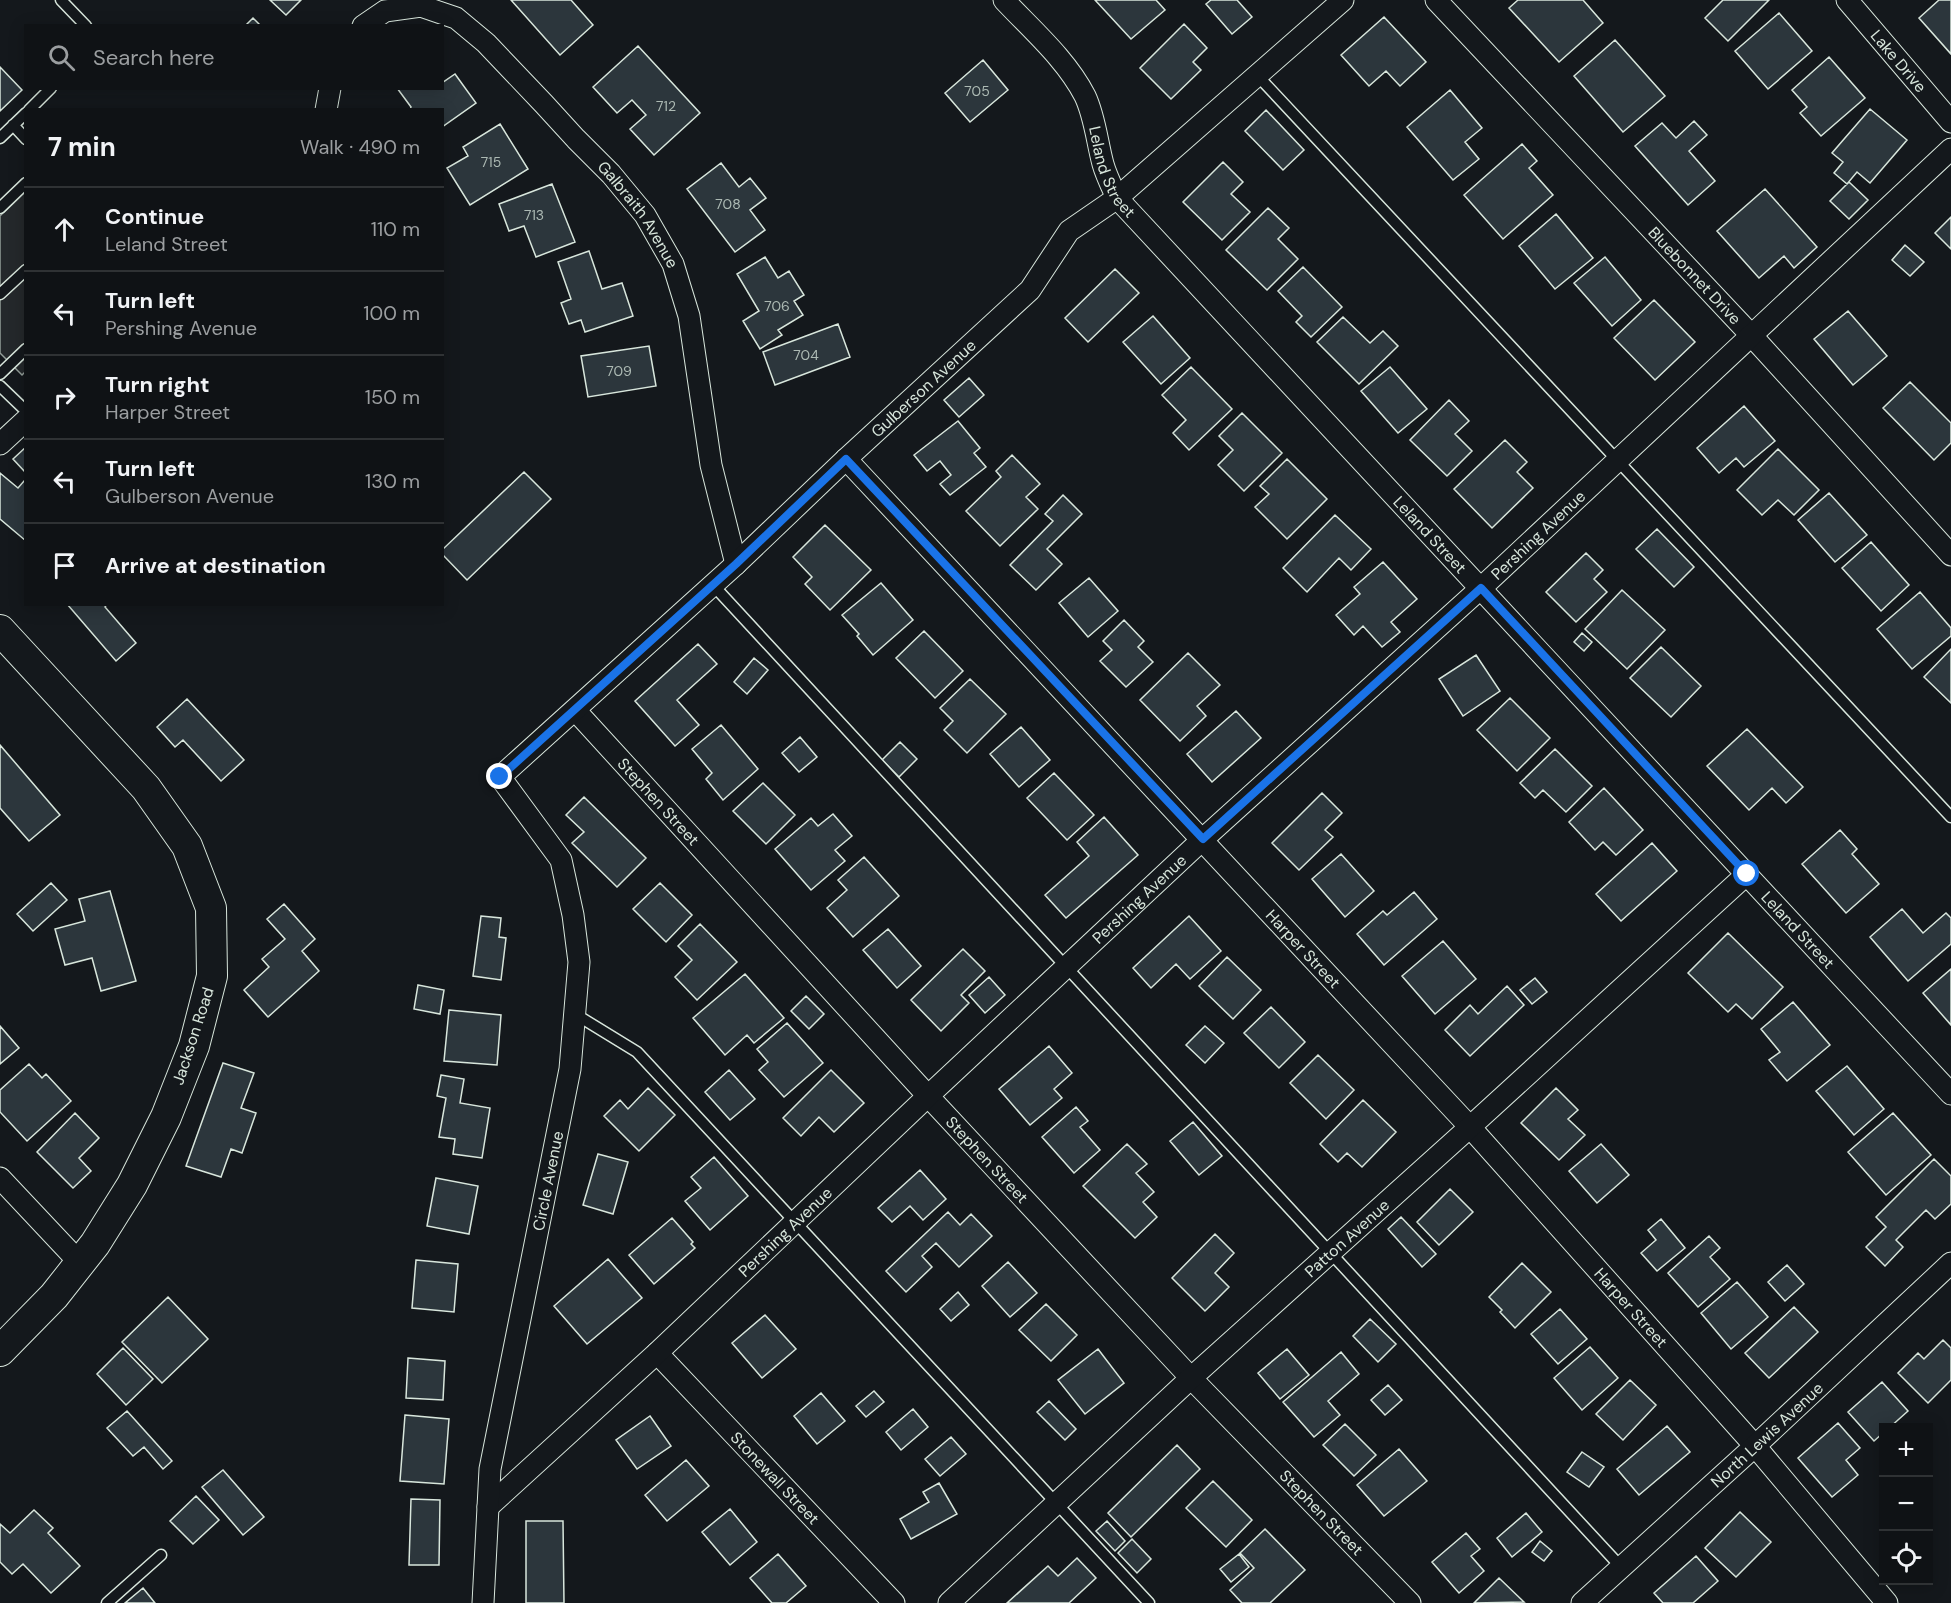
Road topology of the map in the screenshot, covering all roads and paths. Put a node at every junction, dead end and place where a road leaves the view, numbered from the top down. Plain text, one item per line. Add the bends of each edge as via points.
1 (61, 0) edge
2 (1004, 0) edge
3 (1343, 0) edge
4 (1436, 0) edge
5 (1847, 0) edge
6 (84, 24) edge
7 (366, 24) edge
8 (1257, 75) junction
9 (49, 90) edge
10 (330, 90) edge
11 (31, 108) edge
12 (326, 108) edge
13 (24, 115) edge
14 (1951, 122) edge
15 (13, 125) junction
16 (24, 137) edge
17 (0, 138) edge
18 (1951, 148) edge
19 (24, 185) edge
20 (1117, 198) junction
21 (0, 208) edge
22 (24, 272) edge
23 (0, 294) edge
24 (1751, 335) junction
25 (24, 351) edge
26 (0, 374) edge
27 (0, 386) edge
28 (24, 409) edge
29 (24, 422) edge
30 (0, 444) edge
31 (846, 459) junction
32 (1617, 460) junction
33 (1951, 555) edge
34 (736, 564) junction
35 (713, 585) junction
36 (1481, 588) junction
37 (0, 630) edge
38 (575, 710) junction
39 (500, 777) joint
40 (1951, 817) edge
41 (1203, 839) junction
42 (1747, 874) junction
43 (1066, 967) junction
44 (575, 1014) junction
45 (1951, 1094) edge
46 (928, 1095) junction
47 (1470, 1127) junction
48 (0, 1178) edge
49 (795, 1222) junction
50 (1331, 1253) junction
51 (80, 1263) junction
52 (1951, 1263) edge
53 (0, 1351) edge
54 (657, 1353) junction
55 (1191, 1378) junction
56 (1755, 1446) junction
57 (1056, 1503) junction
58 (488, 1507) junction
59 (161, 1555) dead end
60 (1622, 1567) junction
61 (107, 1603) edge
62 (483, 1603) edge
63 (894, 1603) edge
64 (949, 1603) edge
65 (1149, 1603) edge
66 (1410, 1603) edge
67 (1582, 1603) edge
68 (1887, 1603) edge

1 - 6 lane
2 - 20 street, Leland Street via 1073,76 1086,98 1103,164
3 - 8 street, Gulberson Avenue
4 - 24 street, Bluebonnet Drive
5 - 14 street, Lake Drive
7 - 34 street, Galbraith Avenue via 385,11 421,6 456,18 486,43 645,215 673,264 689,316 711,465
8 - 20 street, Gulberson Avenue
8 - 32 lane
9 - 11 lane
10 - 12 street
13 - 15 lane
15 - 16 lane
15 - 17 lane
18 - 24 street, Pershing Avenue
19 - 21 lane
20 - 31 street, Gulberson Avenue via 1069,231 1030,290
20 - 36 street, Leland Street
22 - 23 lane
24 - 32 street, Pershing Avenue
24 - 33 street, Bluebonnet Drive
25 - 26 lane
27 - 28 lane
29 - 30 street
31 - 34 street, Gulberson Avenue
31 - 41 street, Harper Street
32 - 36 street, Pershing Avenue
32 - 40 lane
34 - 35 street, Gulberson Avenue
35 - 38 street, Gulberson Avenue
35 - 43 lane
36 - 41 street, Pershing Avenue
36 - 42 street, Leland Street
37 - 51 street, Jackson Road via 146,789 187,846 211,908 212,976 194,1046 166,1118 132,1185
38 - 39 street, Gulberson Avenue
38 - 46 street, Stephen Street
39 - 44 street, Circle Avenue via 561,860 579,962
41 - 43 street, Pershing Avenue
41 - 47 street, Harper Street
42 - 45 street, Leland Street
42 - 47 street, Patton Avenue
43 - 46 street, Pershing Avenue
43 - 50 lane
44 - 49 lane via 637,1052
44 - 58 street, Circle Avenue via 570,1069 490,1468
46 - 49 street, Pershing Avenue
46 - 55 street, Stephen Street
47 - 50 street, Patton Avenue
47 - 56 street, Harper Street
48 - 51 street
49 - 54 street, Pershing Avenue
49 - 57 lane
50 - 55 street, Patton Avenue
50 - 60 lane
51 - 53 street, Jackson Road
52 - 56 street, North Lewis Avenue
54 - 58 street, Pershing Avenue
54 - 63 street, Stonewall Street
55 - 57 street, Patton Avenue
55 - 66 street, Stephen Street
56 - 60 street, North Lewis Avenue
56 - 68 street, Harper Street
57 - 64 street, Patton Avenue
57 - 65 lane
58 - 62 street, Circle Avenue
59 - 61 lane
60 - 67 street, North Lewis Avenue

